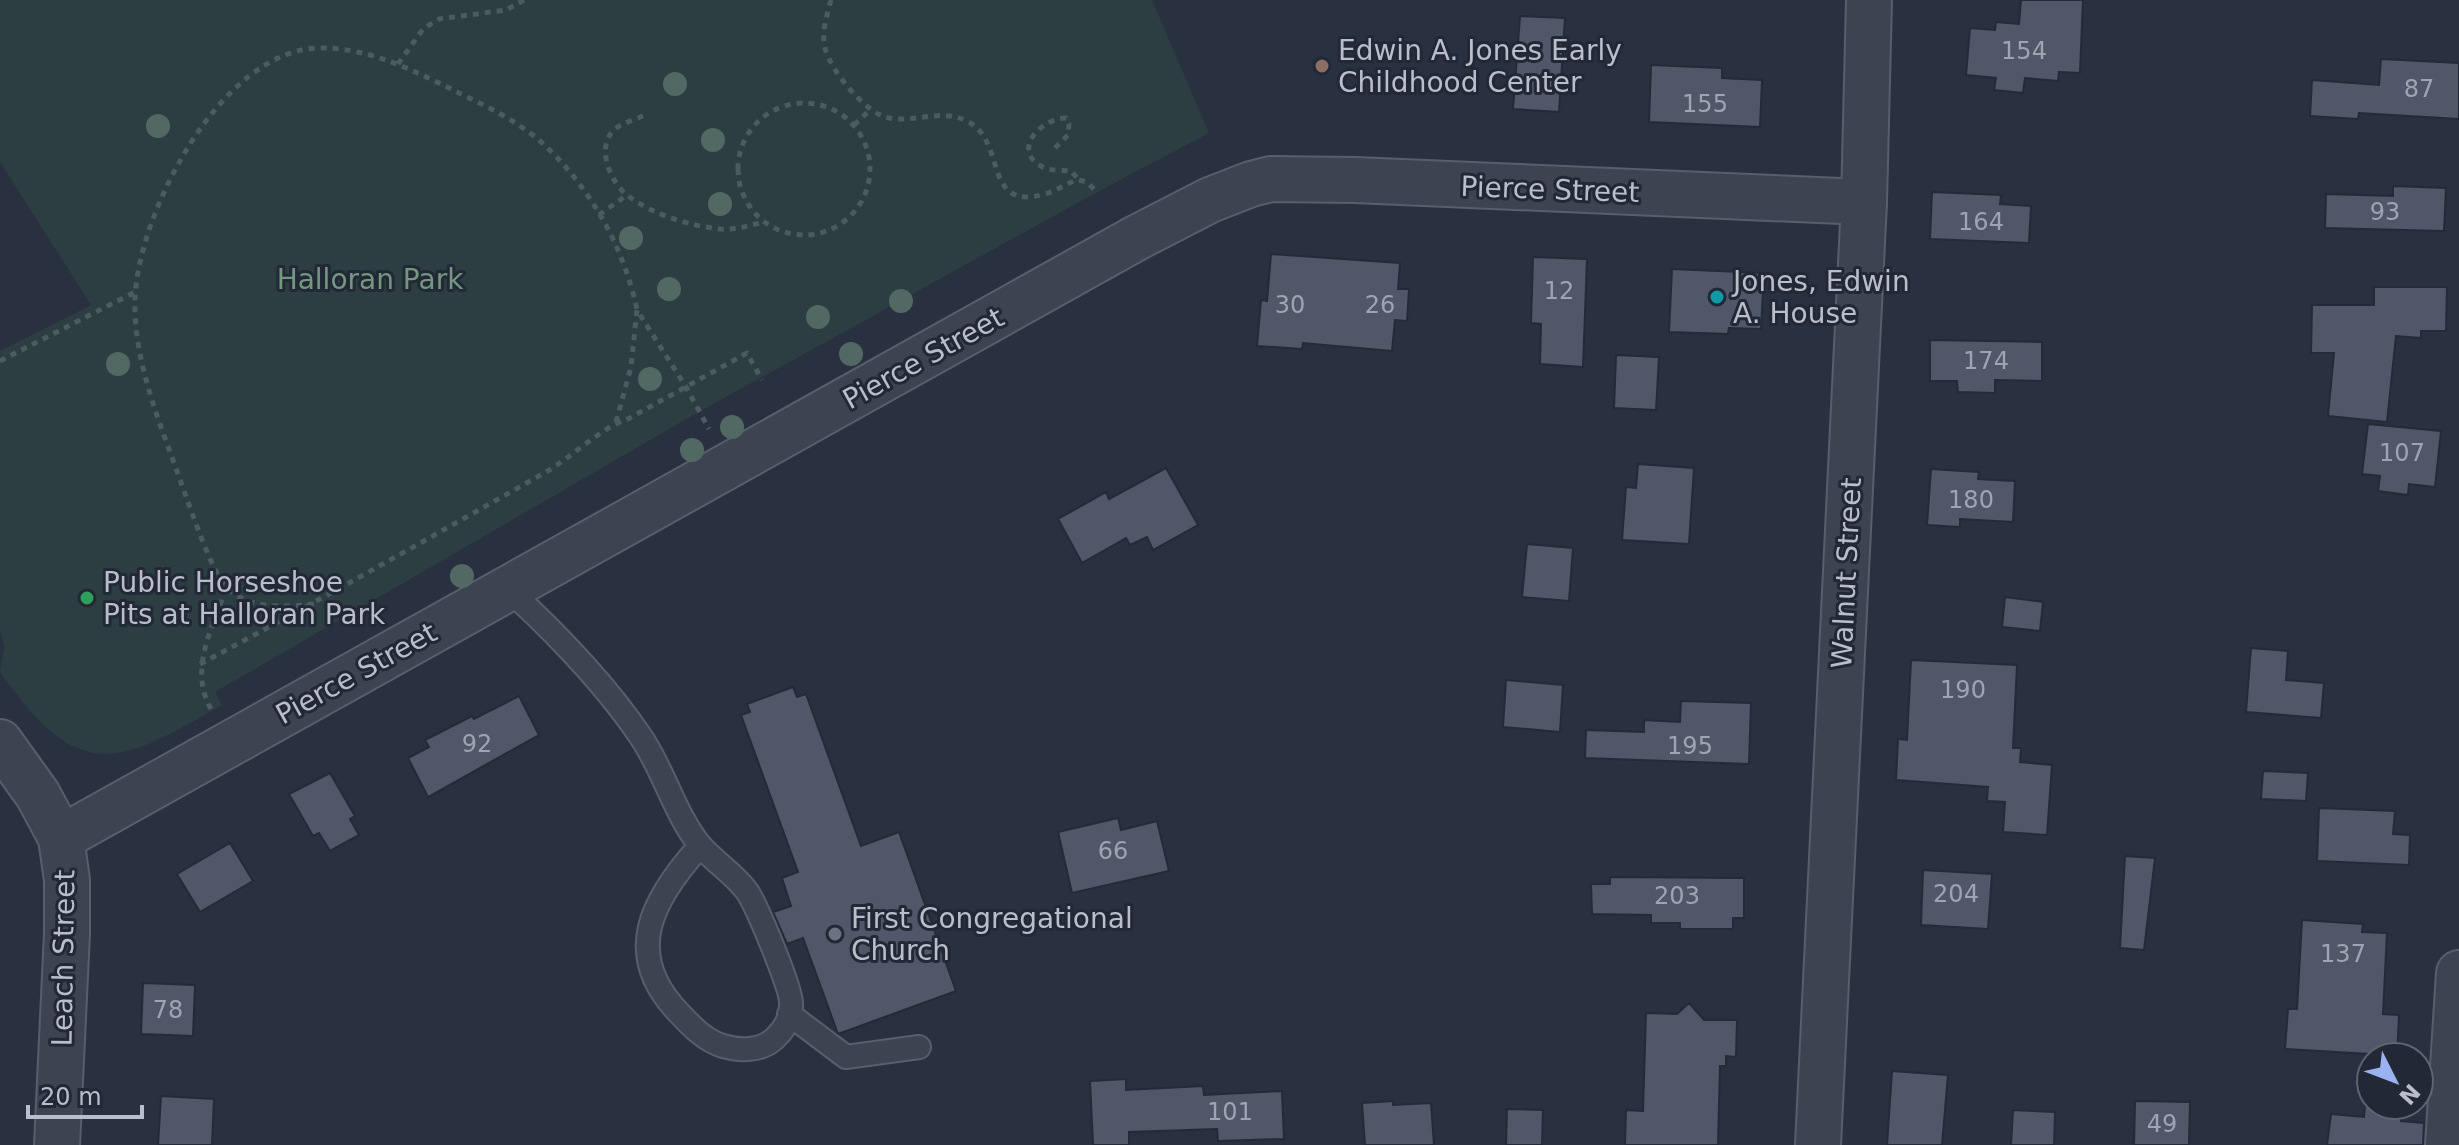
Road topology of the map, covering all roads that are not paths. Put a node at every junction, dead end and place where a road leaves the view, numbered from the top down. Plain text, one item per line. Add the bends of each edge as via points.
1 (1869, 0) edge
2 (1864, 202) junction
3 (508, 589) junction
4 (0, 742) edge
5 (61, 838) junction
6 (700, 846) junction
7 (2459, 973) edge
8 (789, 1014) junction
9 (919, 1047) dead end
10 (57, 1145) edge
11 (1818, 1145) edge
12 (2448, 1145) edge

1 - 2 street, Walnut Street
2 - 3 street, Pierce Street via 1355,180 1271,179 1238,187 1138,237
2 - 11 street, Walnut Street
3 - 5 street, Pierce Street
3 - 6 lane via 598,680 643,739
4 - 5 street, Leach Street
5 - 10 street, Leach Street via 67,933
6 - 8 lane via 749,894 792,1002
6 - 8 lane via 673,876 652,921 649,967 659,988 695,1030 715,1044 739,1051 768,1045 786,1028
7 - 12 street
8 - 9 lane via 846,1057

